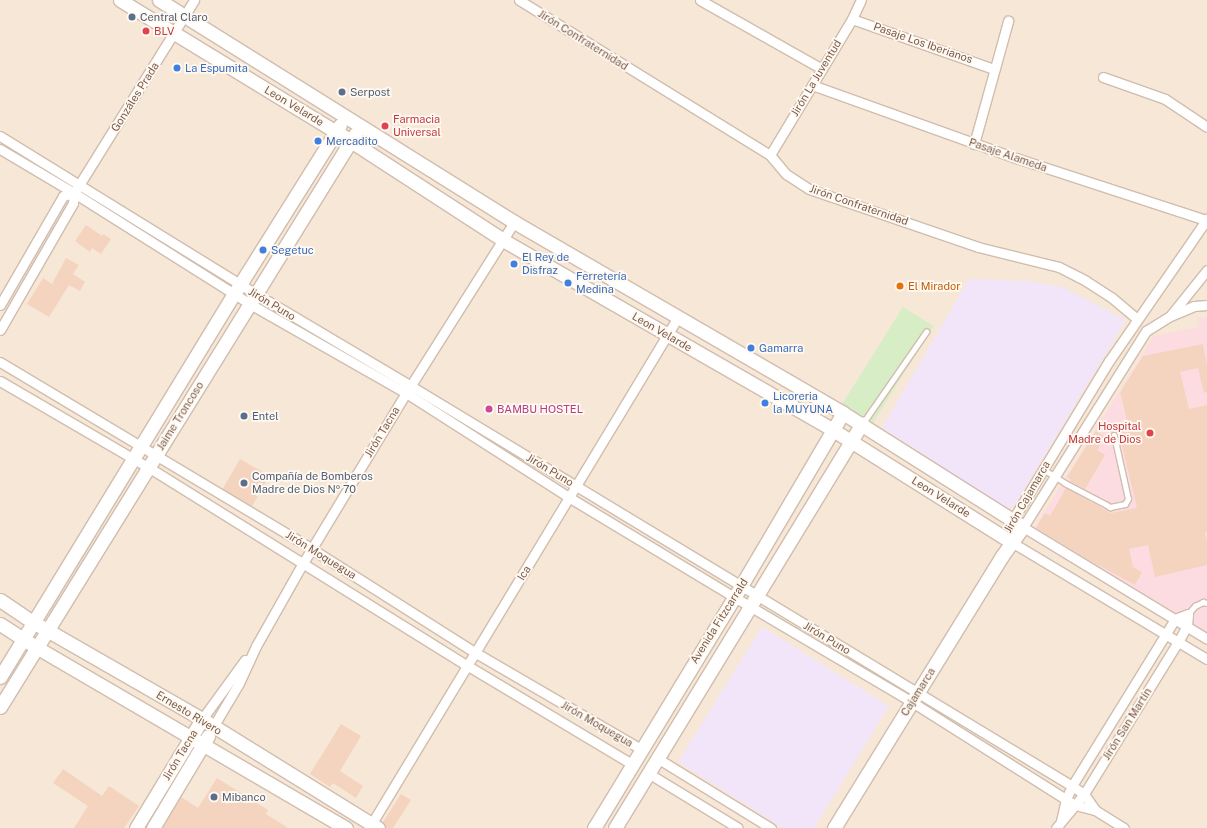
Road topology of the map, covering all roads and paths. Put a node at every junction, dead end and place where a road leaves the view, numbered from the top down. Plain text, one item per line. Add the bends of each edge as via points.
1 (120, 0) edge
2 (159, 0) edge
3 (194, 0) edge
4 (518, 0) edge
5 (700, 0) edge
6 (861, 0) edge
7 (186, 16) junction
8 (852, 19) junction
9 (1008, 21) dead end
10 (175, 33) junction
11 (822, 69) junction
12 (994, 69) junction
13 (1103, 77) dead end
14 (812, 85) junction
15 (345, 116) junction
16 (360, 126) junction
17 (1207, 127) edge
18 (336, 131) junction
19 (0, 136) edge
20 (351, 141) junction
21 (974, 144) junction
22 (0, 149) edge
23 (770, 155) junction
24 (77, 189) junction
25 (1207, 219) edge
26 (514, 222) junction
27 (503, 240) junction
28 (1205, 276) edge
29 (237, 289) junction
30 (253, 299) junction
31 (0, 305) edge
32 (1207, 305) edge
33 (1170, 316) junction
34 (678, 317) junction
35 (1137, 319) junction
36 (0, 330) edge
37 (926, 332) dead end
38 (667, 335) junction
39 (0, 362) edge
40 (0, 381) edge
41 (409, 389) junction
42 (1090, 394) junction
43 (1098, 410) junction
44 (843, 413) junction
45 (862, 424) junction
46 (833, 430) junction
47 (1114, 436) dead end
48 (851, 441) junction
49 (142, 447) junction
50 (156, 454) junction
51 (134, 460) junction
52 (148, 467) junction
53 (1043, 469) junction
54 (1055, 476) junction
55 (577, 486) junction
56 (222, 494) junction
57 (570, 498) junction
58 (214, 508) junction
59 (1018, 524) junction
60 (1009, 540) junction
61 (312, 549) junction
62 (1002, 556) joint
63 (303, 563) junction
64 (741, 586) junction
65 (734, 597) junction
66 (0, 600) edge
67 (754, 601) junction
68 (1207, 603) edge
69 (1188, 614) junction
70 (1175, 619) junction
71 (33, 622) junction
72 (0, 624) edge
73 (1187, 626) junction
74 (47, 630) junction
75 (1165, 635) junction
76 (23, 639) junction
77 (1207, 639) edge
78 (1178, 642) junction
79 (256, 646) junction
80 (36, 647) junction
81 (476, 653) junction
82 (1207, 659) edge
83 (468, 666) junction
84 (0, 677) edge
85 (915, 697) junction
86 (0, 707) edge
87 (202, 719) junction
88 (213, 727) junction
89 (192, 737) junction
90 (204, 744) junction
91 (641, 749) junction
92 (657, 758) junction
93 (632, 764) junction
94 (648, 773) junction
95 (1072, 786) junction
96 (1084, 794) junction
97 (1066, 799) junction
98 (1075, 805) junction
99 (1095, 810) junction
100 (1059, 824) edge
101 (373, 827) edge
102 (136, 828) edge
103 (153, 828) edge
104 (346, 828) edge
105 (594, 828) edge
106 (615, 828) edge
107 (738, 828) edge
108 (771, 828) edge
109 (834, 828) edge
110 (1124, 828) edge

1 - 10 street, Leon Velarde
2 - 7 street, Leon Velarde
3 - 7 street, Gonzáles Prada
4 - 23 street, Jirón Confraternidad
5 - 11 street
6 - 8 street, Jirón La Juventud
7 - 10 street, Gonzáles Prada
7 - 15 street, Leon Velarde
8 - 11 street, Jirón La Juventud
8 - 12 street, Pasaje Los Iberianos
9 - 12 street
10 - 18 street, Leon Velarde
10 - 24 street, Gonzáles Prada
11 - 14 street, Jirón La Juventud
12 - 21 street
13 - 17 street via 1165,99
14 - 21 street, Pasaje Alameda
14 - 23 street, Jirón La Juventud
15 - 16 street, Leon Velarde
15 - 18 street, Jaime Troncoso
16 - 20 street, Jaime Troncoso
16 - 26 street, Leon Velarde
18 - 20 street, Leon Velarde
18 - 29 street, Jaime Troncoso
19 - 24 street, Jirón Puno
20 - 27 street, Leon Velarde
20 - 30 street, Jaime Troncoso
21 - 25 street, Pasaje Alameda
22 - 24 street, Jirón Puno
23 - 35 street, Jirón Confraternidad via 786,174 809,189 978,247 1059,267 1111,297
24 - 29 street, Jirón Puno
24 - 31 street, Gonzáles Prada via 63,196
24 - 36 street, Gonzáles Prada via 73,203
25 - 35 street, Jirón Cajamarca
26 - 27 street, Jirón Tacna
26 - 34 street, Leon Velarde
27 - 38 street, Leon Velarde
27 - 41 street, Jirón Tacna
28 - 33 street
29 - 30 street, Jirón Puno
29 - 49 street, Jaime Troncoso
30 - 41 street, Jirón Puno
30 - 50 street, Jaime Troncoso
32 - 33 street via 1194,306
33 - 43 street, Jirón Cajamarca via 1146,331
34 - 38 street, Ica
34 - 44 street, Leon Velarde
35 - 42 street, Jirón Cajamarca
37 - 45 lane
38 - 46 street, Leon Velarde
38 - 55 street, Ica
39 - 49 street, Jirón Moquegua
40 - 51 street, Jirón Moquegua
41 - 55 street, Jirón Puno
41 - 57 street, Jirón Puno
41 - 61 street, Jirón Tacna
42 - 43 street
42 - 53 street, Jirón Cajamarca
43 - 54 street, Jirón Cajamarca
44 - 45 street, Leon Velarde
44 - 46 street, Avenida Fitzcarrald
45 - 48 street, Avenida Fitzcarrald
45 - 59 street, Leon Velarde
46 - 48 street, Leon Velarde
46 - 64 street, Avenida Fitzcarrald
47 - 54 lane via 1127,502 1110,507
48 - 60 street, Leon Velarde
48 - 67 street, Avenida Fitzcarrald
49 - 50 street, Jirón Moquegua
49 - 51 street, Jaime Troncoso
50 - 52 street, Jaime Troncoso
50 - 56 street, Jirón Moquegua
51 - 52 street, Jirón Moquegua
51 - 71 street, Jaime Troncoso
52 - 58 street, Jirón Moquegua
52 - 74 street, Jaime Troncoso
53 - 54 lane
53 - 59 street, Jirón Cajamarca
54 - 59 street, Jirón Cajamarca
55 - 57 street, Ica
55 - 64 street, Jirón Puno
56 - 58 street
56 - 61 street, Jirón Moquegua
57 - 65 street, Jirón Puno
57 - 81 street, Ica
58 - 63 street, Jirón Moquegua
59 - 60 street, Jirón Cajamarca
59 - 70 street, Leon Velarde
60 - 62 street, Jirón Cajamarca
60 - 75 street, Leon Velarde
61 - 63 street, Jirón Tacna
61 - 81 street, Jirón Moquegua
62 - 85 street, Cajamarca
63 - 79 street, Jirón Tacna
63 - 83 street, Jirón Moquegua
64 - 65 street, Avenida Fitzcarrald
64 - 67 street, Jirón Puno
65 - 67 street, Jirón Puno
65 - 91 street, Avenida Fitzcarrald
66 - 71 street, Ernesto Rivero
67 - 85 street, Jirón Puno
67 - 85 street, Jirón Puno
67 - 92 street, Avenida Fitzcarrald
68 - 69 lane via 1195,606
69 - 70 street
69 - 73 street, Jirón San Martín
70 - 73 street, Leon Velarde
70 - 75 street
71 - 74 street, Ernesto Rivero
71 - 76 street, Jaime Troncoso
72 - 76 street, Ernesto Rivero
73 - 77 street, Leon Velarde
73 - 78 street, Jirón San Martín
74 - 80 street, Jaime Troncoso
74 - 87 street, Ernesto Rivero
75 - 78 street, Leon Velarde
75 - 95 street
76 - 80 street, Ernesto Rivero
76 - 84 street, Jaime Troncoso
78 - 82 street, Leon Velarde
78 - 96 street, Jirón San Martín
79 - 87 street, Jirón Tacna
79 - 88 street, Jirón Tacna via 239,683
80 - 86 street, Jaime Troncoso
80 - 89 street, Ernesto Rivero
81 - 83 street, Ica
81 - 91 street, Jirón Moquegua
83 - 93 street, Jirón Moquegua
83 - 101 street, Ica
85 - 95 street, Jirón Puno
85 - 97 street, Jirón Puno
85 - 109 street, Cajamarca
87 - 88 street, Ernesto Rivero
87 - 89 street, Jirón Tacna
88 - 90 street, Jirón Tacna
88 - 101 street, Ernesto Rivero
89 - 90 street, Ernesto Rivero
89 - 102 street, Jirón Tacna
90 - 103 street, Jirón Tacna
90 - 104 street, Ernesto Rivero
91 - 93 street, Avenida Fitzcarrald
92 - 94 street, Avenida Fitzcarrald
92 - 108 street
93 - 105 street, Avenida Fitzcarrald
94 - 106 street, Avenida Fitzcarrald
94 - 107 street
95 - 96 street, Jirón Puno
95 - 97 street
96 - 98 street, Jirón San Martín
96 - 99 street, Jirón Puno
97 - 98 street, Jirón Puno
97 - 100 street
98 - 99 street, Jirón Puno
98 - 100 street, Jirón San Martín
99 - 110 street, Jirón Puno

